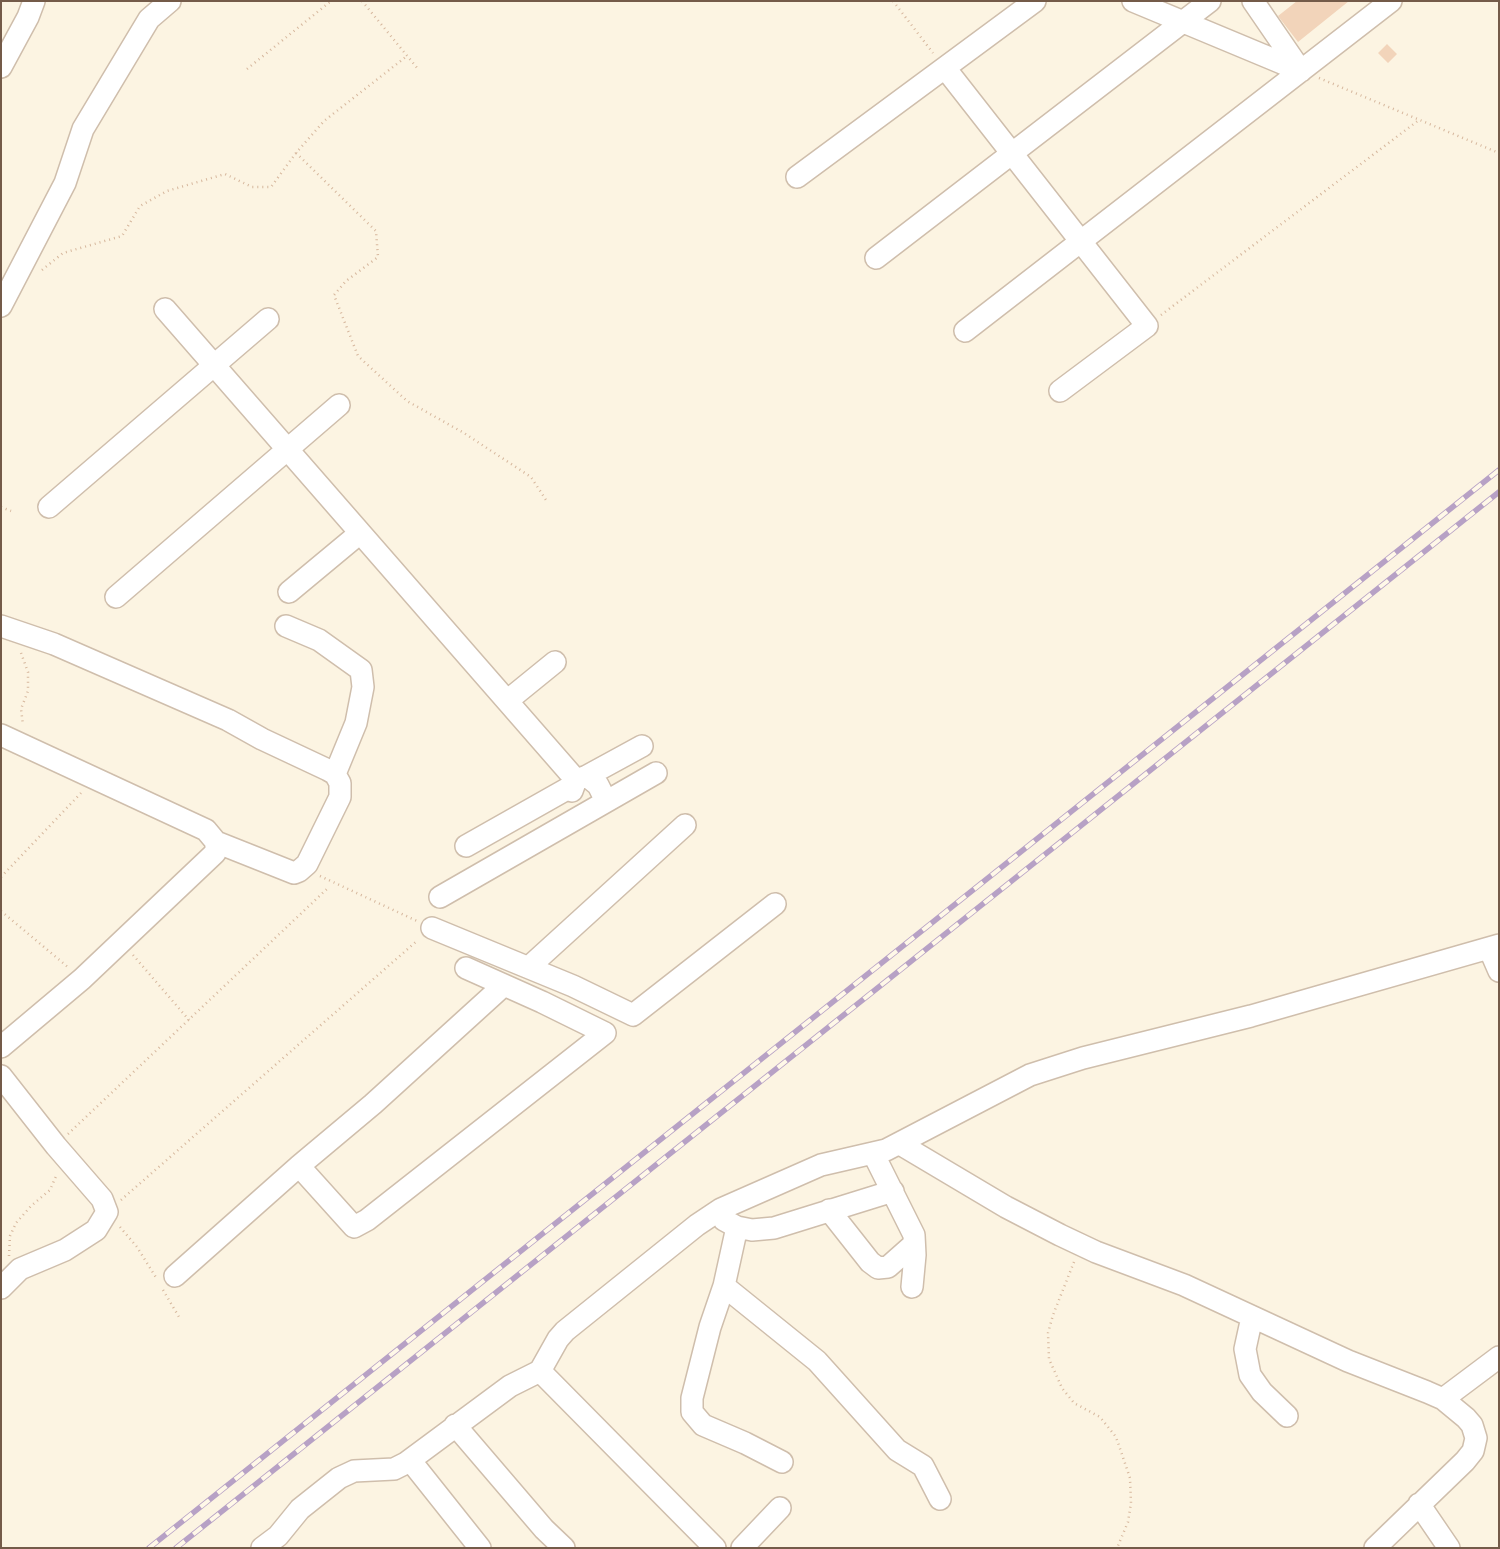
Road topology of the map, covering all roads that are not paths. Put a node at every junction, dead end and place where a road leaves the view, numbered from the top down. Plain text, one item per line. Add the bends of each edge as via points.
1 (34, 1) edge
2 (170, 1) edge
3 (1035, 1) edge
4 (1133, 1) edge
5 (1210, 1) edge
6 (1253, 1) edge
7 (1391, 1) edge
8 (1183, 22) junction
9 (1, 67) edge
10 (945, 68) junction
11 (1301, 71) junction
12 (1012, 154) junction
13 (797, 177) dead end
14 (1081, 241) junction
15 (876, 258) dead end
16 (1, 306) edge
17 (166, 309) dead end
18 (268, 319) dead end
19 (965, 331) dead end
20 (214, 364) junction
21 (1060, 391) dead end
22 (340, 405) dead end
23 (287, 448) junction
24 (49, 507) dead end
25 (360, 533) junction
26 (289, 592) dead end
27 (116, 597) dead end
28 (1, 626) edge
29 (286, 626) dead end
30 (554, 662) dead end
31 (507, 700) junction
32 (1, 735) edge
33 (642, 746) dead end
34 (656, 773) dead end
35 (335, 774) junction
36 (579, 780) junction
37 (606, 801) junction
38 (582, 815) junction
39 (685, 826) dead end
40 (216, 842) junction
41 (466, 846) dead end
42 (440, 897) dead end
43 (775, 904) dead end
44 (432, 928) road end
45 (1494, 947) edge
46 (529, 966) junction
47 (466, 968) dead end
48 (1499, 971) edge
49 (504, 985) junction
50 (1, 1047) edge
51 (1, 1076) edge
52 (900, 1144) junction
53 (873, 1153) junction
54 (299, 1166) junction
55 (893, 1191) junction
56 (829, 1210) junction
57 (713, 1215) junction
58 (737, 1227) junction
59 (914, 1244) junction
60 (175, 1276) dead end
61 (7, 1281) edge
62 (724, 1286) junction
63 (912, 1287) dead end
64 (1252, 1318) junction
65 (1499, 1357) edge
66 (540, 1371) junction
67 (1443, 1400) junction
68 (1287, 1416) dead end
69 (455, 1425) junction
70 (410, 1460) junction
71 (782, 1462) dead end
72 (940, 1499) dead end
73 (1419, 1504) junction
74 (780, 1508) dead end
75 (262, 1548) edge
76 (480, 1548) edge
77 (564, 1548) edge
78 (715, 1548) edge
79 (742, 1548) edge
80 (1375, 1548) edge
81 (1449, 1548) edge

1 - 9 street
2 - 16 street via 149,19 83,130 65,183
3 - 10 street
4 - 8 street
5 - 8 street
6 - 11 street
7 - 11 street
8 - 11 street
8 - 12 street
10 - 12 street
10 - 13 street
11 - 14 street
12 - 14 street
12 - 15 street
14 - 19 street
14 - 21 street via 1147,326
17 - 20 street
18 - 20 street
20 - 23 street
20 - 24 street
22 - 23 street
23 - 25 street
23 - 27 street
25 - 26 street
25 - 31 street
28 - 35 street via 54,644 228,720
29 - 35 street via 319,640 361,670 363,687 356,723
30 - 31 street
31 - 36 street
32 - 40 street via 206,830
33 - 36 street
34 - 37 street
35 - 40 street via 340,783 340,797 303,869 294,873
36 - 37 street via 598,785
36 - 38 street via 570,794
36 - 41 street
37 - 38 street
38 - 42 street
39 - 46 street
40 - 50 street via 215,853 82,979
43 - 46 street via 632,1015
44 - 46 street
45 - 48 street
45 - 52 street via 1030,1075
47 - 49 street
49 - 54 street via 373,1104
49 - 54 street via 605,1033 354,1227
51 - 61 street via 102,1199 107,1212 89,1235 65,1250 34,1261
52 - 53 street
52 - 64 street via 1006,1207 1081,1244 1184,1285
53 - 55 street
53 - 57 street via 821,1165
54 - 60 street
55 - 56 street
55 - 59 street via 910,1223
56 - 58 street via 774,1228 752,1230
56 - 59 street via 878,1268 888,1267
57 - 58 street
57 - 66 street via 565,1331
58 - 62 street
59 - 63 street
62 - 71 street via 710,1327 692,1398 692,1412 703,1425
62 - 72 street via 817,1361 897,1450 923,1466
64 - 67 street
64 - 68 street via 1245,1349 1250,1376
65 - 67 street
66 - 69 street via 510,1386
66 - 78 street
67 - 73 street via 1466,1418 1476,1438 1473,1451 1465,1461
69 - 70 street
69 - 77 street
70 - 75 street via 394,1469 346,1474 300,1509 278,1536
70 - 76 street
73 - 80 street
73 - 81 street
74 - 79 street

